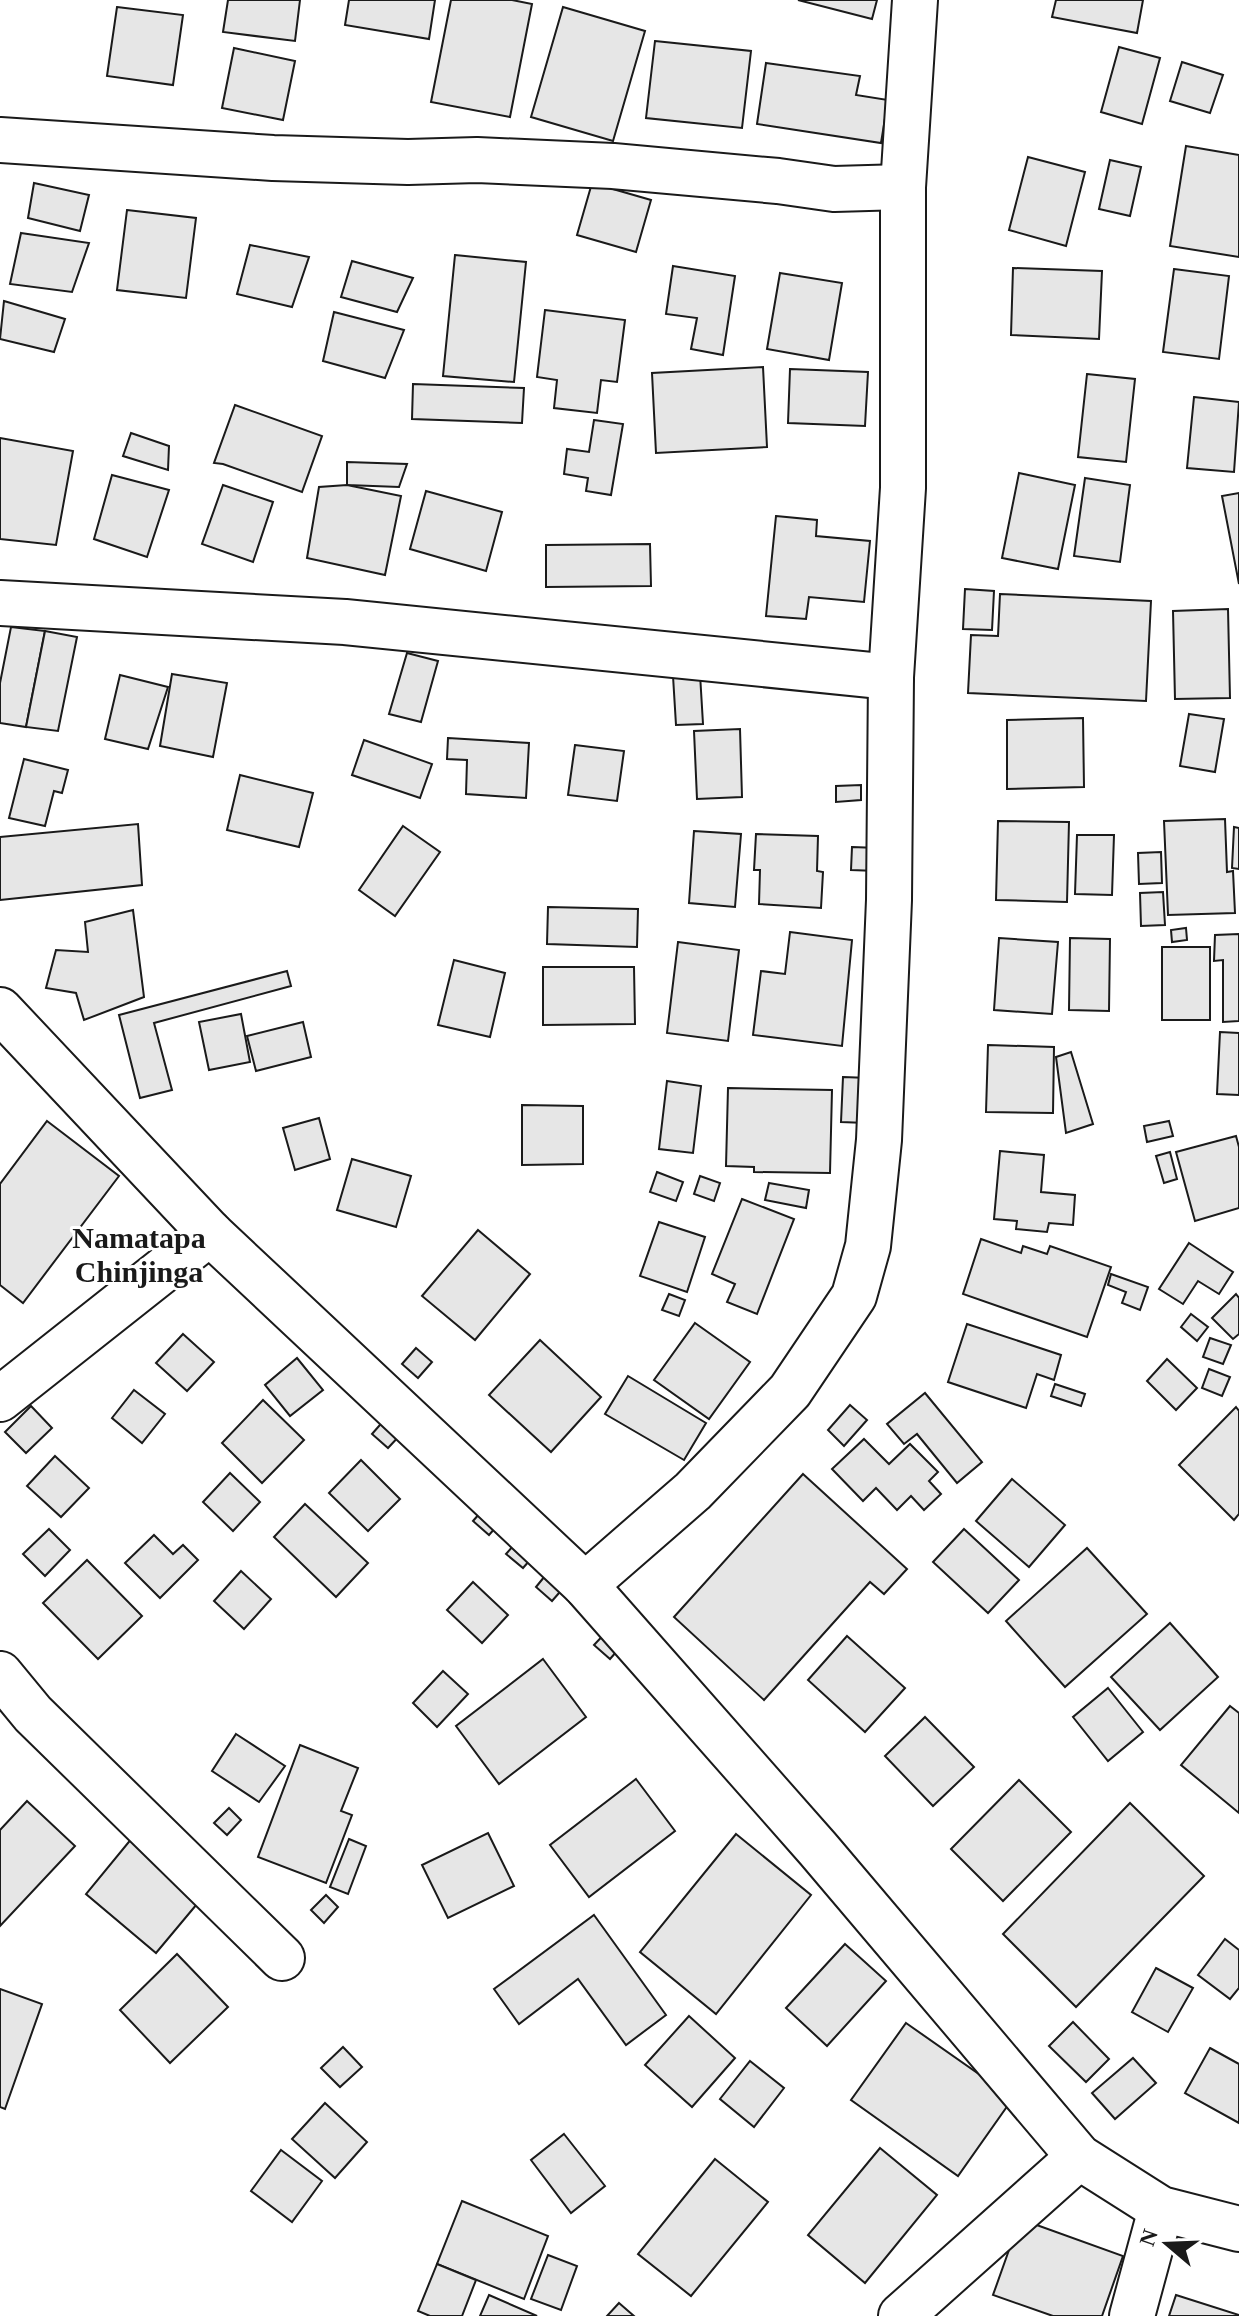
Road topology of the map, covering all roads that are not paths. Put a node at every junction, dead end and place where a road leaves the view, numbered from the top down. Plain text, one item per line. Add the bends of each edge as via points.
1 (915, 0) edge
2 (0, 140) edge
3 (903, 187) junction
4 (0, 603) edge
5 (891, 677) junction
6 (0, 1010) edge
7 (210, 1233) junction
8 (0, 1399) edge
9 (585, 1585) junction
10 (0, 1674) edge
11 (282, 1958) dead end
12 (1079, 2157) junction
13 (1161, 2209) junction
14 (1239, 2229) edge
15 (901, 2316) edge
16 (1132, 2316) edge

1 - 3 street
2 - 3 street via 273,158 613,166 834,189
3 - 5 street via 903,488
4 - 5 street via 345,622
5 - 9 street via 879,1140 868,1246 854,1296 790,1391 693,1491
6 - 7 street
7 - 8 street
7 - 9 street
9 - 12 street
10 - 11 street via 33,1714
12 - 13 street
12 - 15 street
13 - 14 street
13 - 16 street

